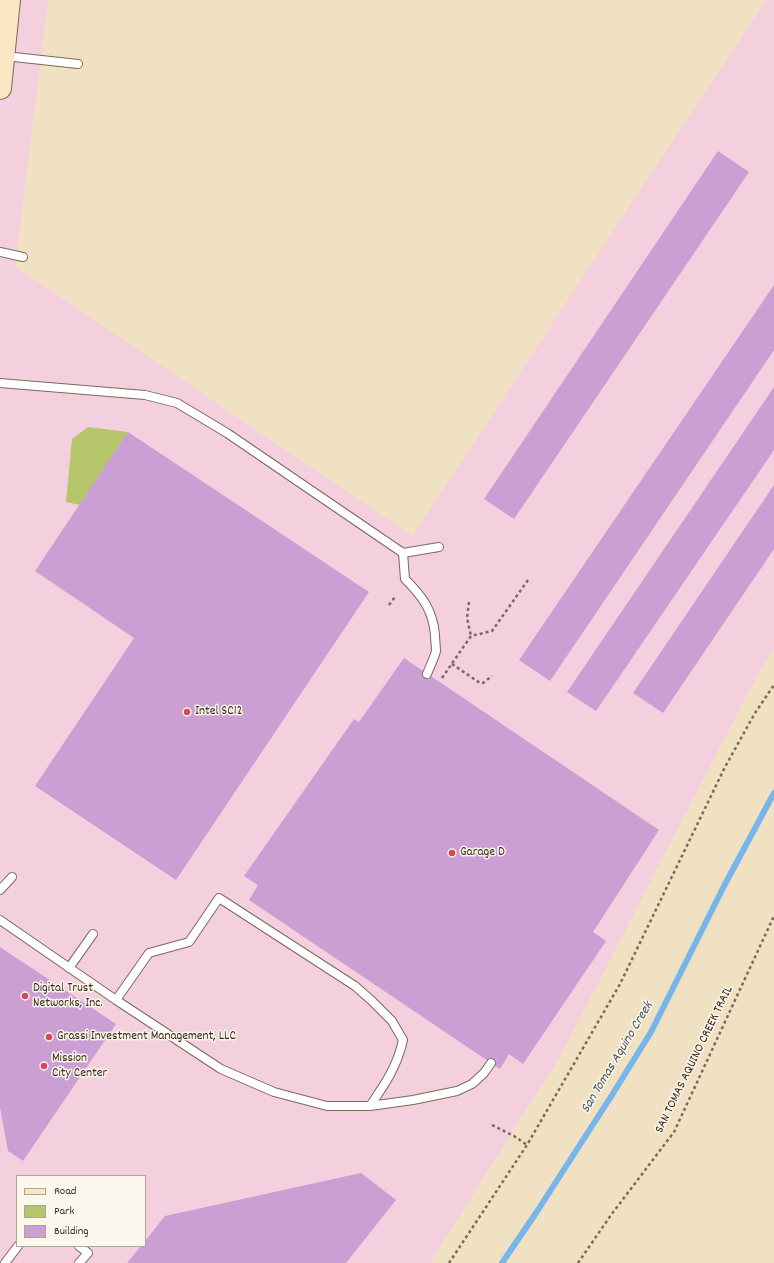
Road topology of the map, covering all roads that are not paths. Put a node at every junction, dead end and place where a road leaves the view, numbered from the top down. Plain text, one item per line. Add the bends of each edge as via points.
1 (9, 0) edge
2 (2, 48) edge
3 (78, 64) dead end
4 (0, 88) edge
5 (0, 252) edge
6 (23, 256) dead end
7 (0, 383) edge
8 (439, 546) dead end
9 (403, 553) junction
10 (427, 674) dead end
11 (12, 877) dead end
12 (0, 890) edge
13 (0, 920) edge
14 (93, 934) dead end
15 (69, 968) junction
16 (116, 1000) junction
17 (491, 1063) dead end
18 (370, 1106) junction
19 (17, 1247) edge
20 (80, 1247) edge
21 (5, 1263) edge
22 (79, 1263) edge

1 - 2 street
2 - 3 lane
2 - 4 street
5 - 6 lane
7 - 9 lane via 145,395 177,403 227,433
8 - 9 lane
9 - 10 lane via 405,580 425,602 434,622 436,650
11 - 12 lane
13 - 15 lane
14 - 15 lane
15 - 16 lane
16 - 18 lane via 221,1069 274,1092 327,1106
16 - 18 lane via 149,953 189,942 219,898 355,986 392,1021 403,1040 400,1052 394,1068
17 - 18 lane via 472,1084 457,1091
19 - 21 lane
20 - 22 lane via 88,1253

